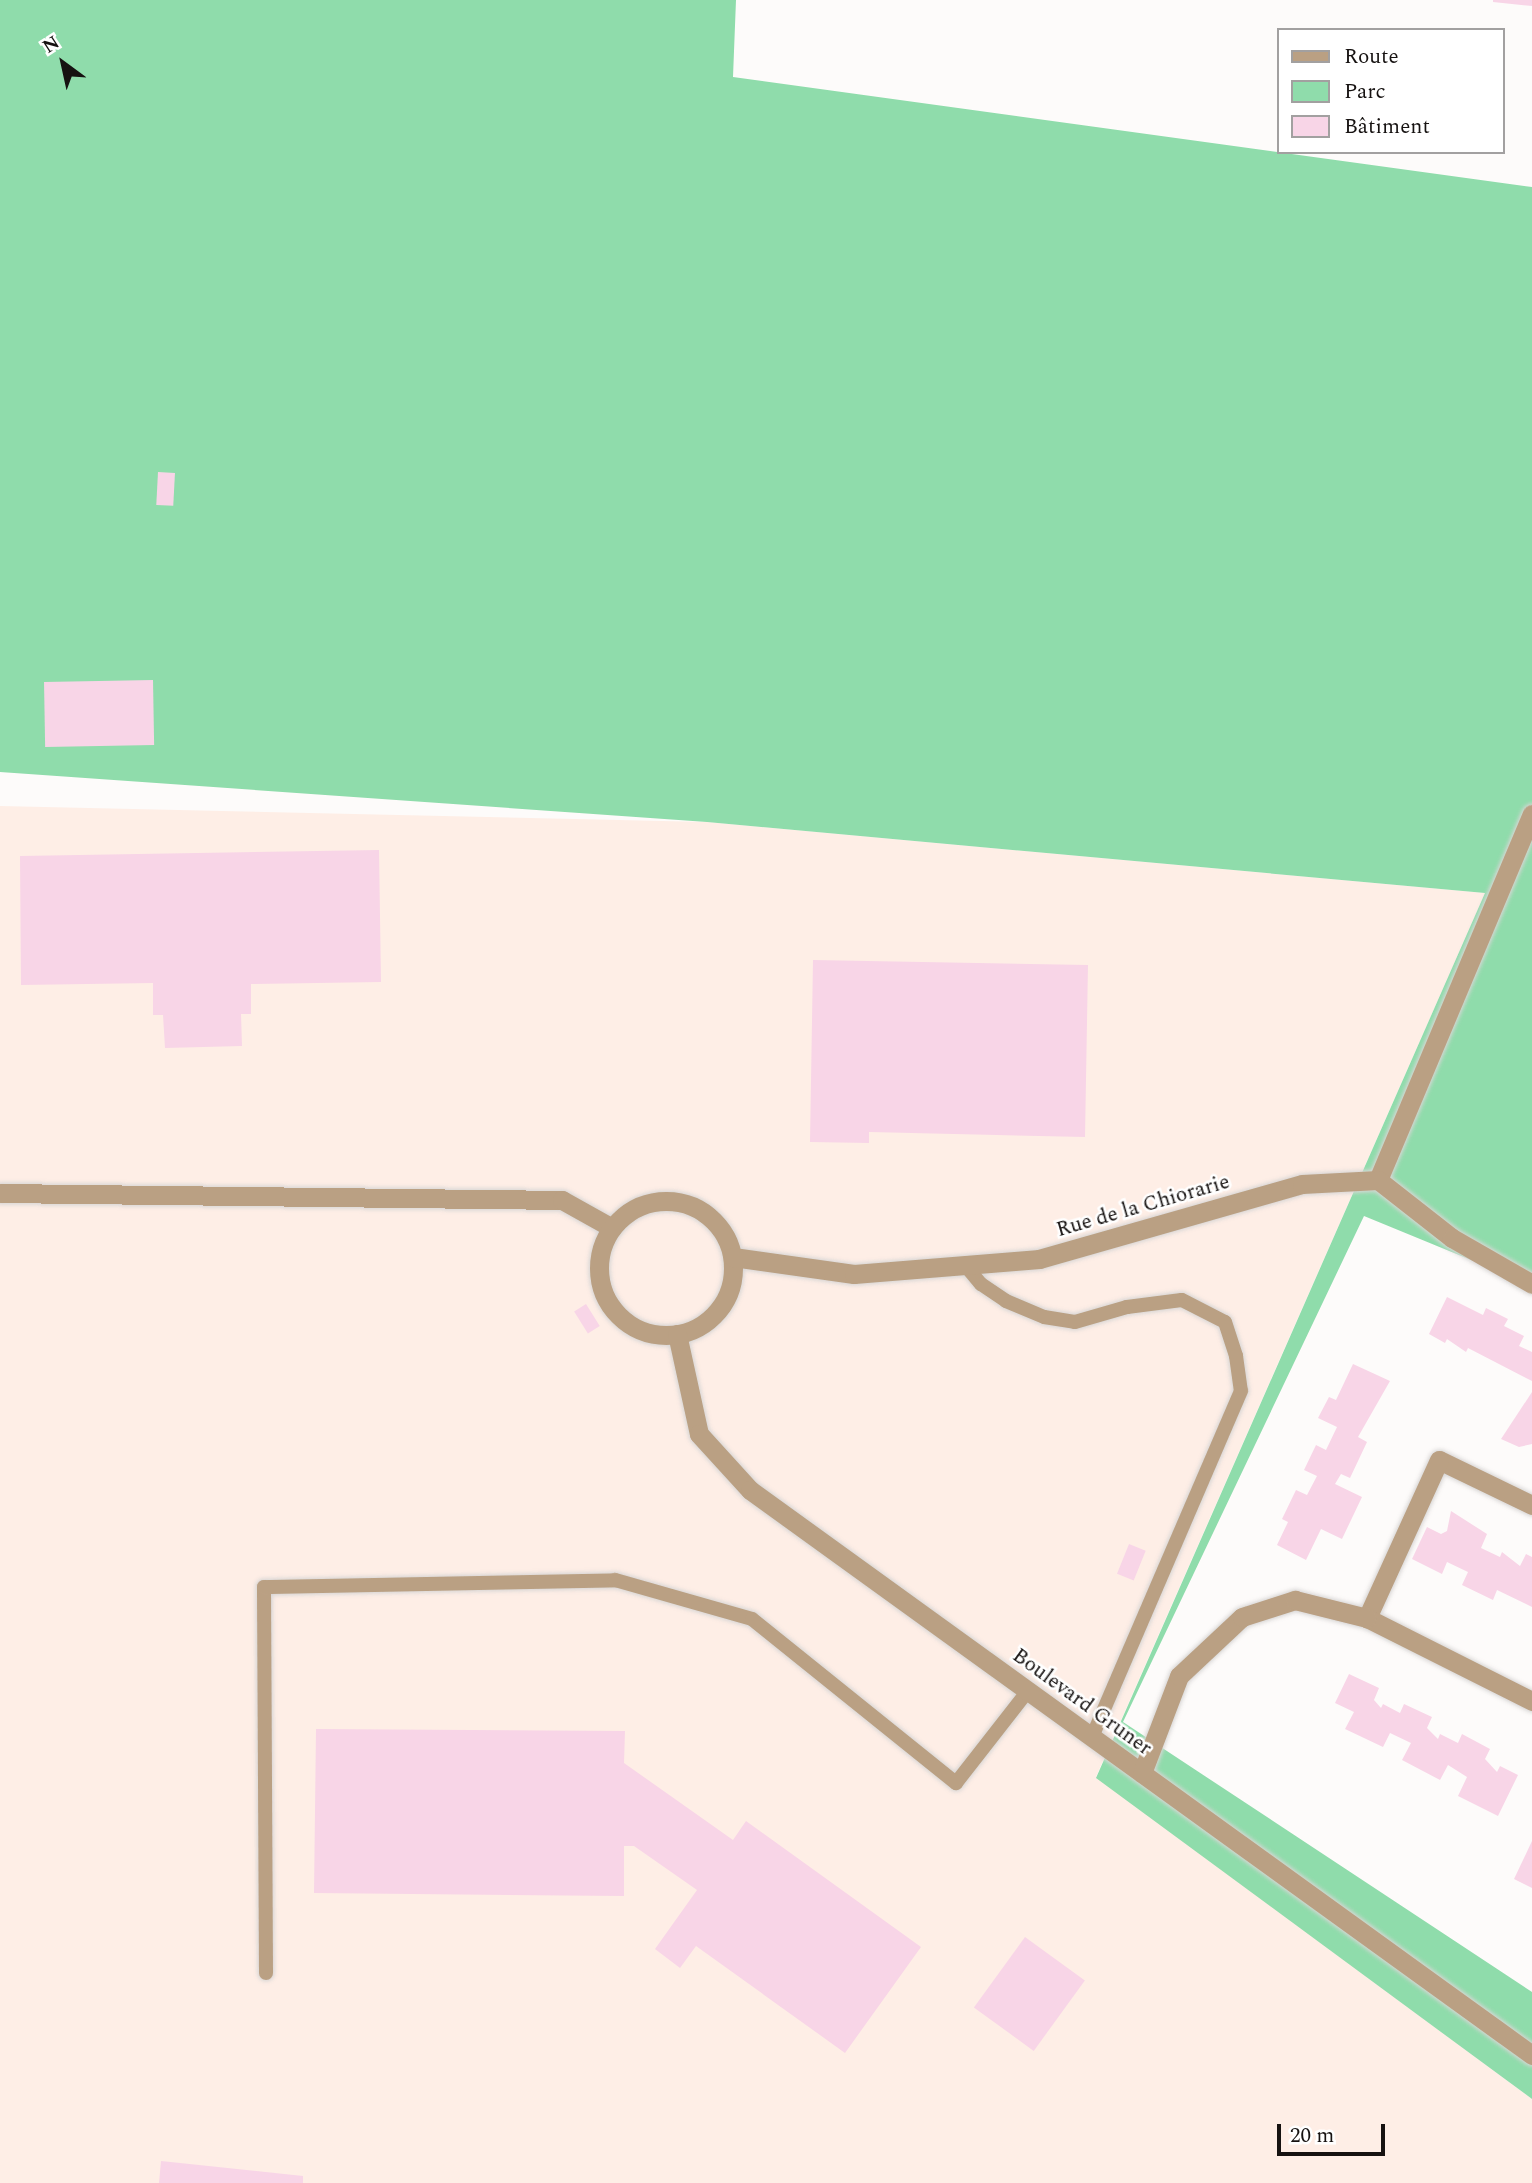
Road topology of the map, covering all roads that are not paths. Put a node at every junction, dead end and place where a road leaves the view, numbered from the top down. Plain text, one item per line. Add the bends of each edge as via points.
1 (1532, 814) edge
2 (1378, 1180) junction
3 (0, 1193) edge
4 (612, 1228) junction
5 (733, 1257) junction
6 (965, 1265) junction
7 (1532, 1284) edge
8 (677, 1334) junction
9 (1532, 1505) edge
10 (1367, 1618) junction
11 (1028, 1691) junction
12 (1532, 1701) edge
13 (1092, 1737) junction
14 (1142, 1773) junction
15 (266, 1973) dead end
16 (1532, 2055) edge

1 - 2 street
2 - 6 street, Rue de la Chiorarie via 1302,1184 1040,1259
2 - 7 street via 1452,1238
3 - 4 street via 562,1200
4 - 5 street via 649,1203 693,1206 712,1218 726,1236
4 - 8 street via 599,1271 615,1312 654,1334
5 - 6 street, Rue de la Chiorarie via 854,1274
5 - 8 street via 733,1278 714,1315
6 - 13 lane via 1006,1301 1044,1317 1075,1322 1126,1307 1182,1300 1225,1322 1236,1356 1241,1391
8 - 11 street, Boulevard Gruner via 699,1434 750,1490
9 - 10 street via 1439,1460
10 - 12 street
10 - 14 street via 1295,1600 1242,1617 1179,1676
11 - 13 street, Boulevard Gruner
11 - 15 lane via 956,1783 752,1619 615,1580 264,1587
13 - 14 street, Boulevard Gruner
14 - 16 street, Boulevard Gruner

